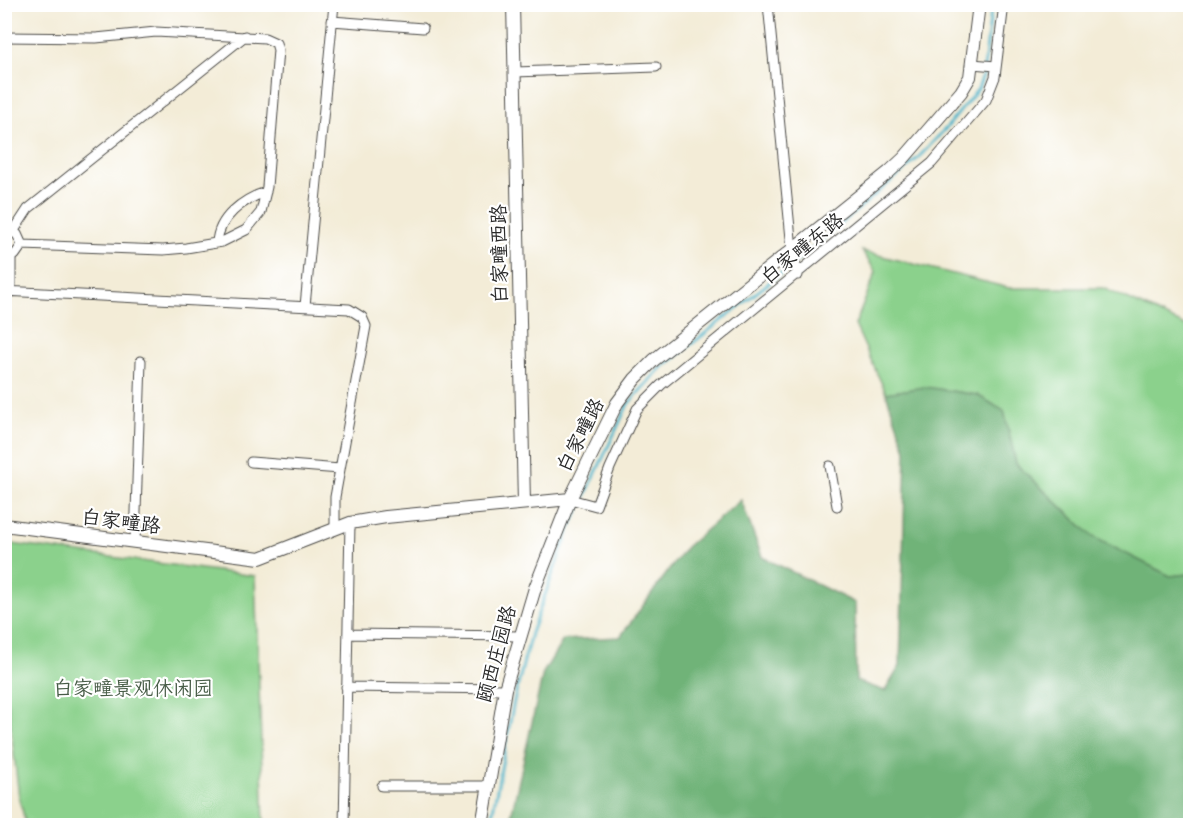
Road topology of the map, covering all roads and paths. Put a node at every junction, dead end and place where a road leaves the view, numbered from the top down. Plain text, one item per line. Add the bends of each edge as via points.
1 (334, 4) edge
2 (513, 4) edge
3 (768, 4) edge
4 (979, 4) edge
5 (1004, 4) edge
6 (332, 21) junction
7 (423, 28) dead end
8 (246, 36) junction
9 (4, 37) edge
10 (984, 65) junction
11 (656, 67) dead end
12 (514, 72) junction
13 (266, 192) junction
14 (9, 233) edge
15 (217, 243) junction
16 (22, 245) junction
17 (793, 253) junction
18 (8, 256) edge
19 (797, 271) junction
20 (8, 291) edge
21 (305, 306) junction
22 (141, 362) dead end
23 (250, 462) dead end
24 (830, 466) dead end
25 (340, 469) junction
26 (583, 502) junction
27 (524, 503) junction
28 (837, 506) dead end
29 (350, 523) junction
30 (4, 525) edge
31 (335, 529) junction
32 (135, 542) junction
33 (348, 634) junction
34 (520, 636) junction
35 (346, 687) junction
36 (505, 689) junction
37 (382, 786) dead end
38 (488, 786) junction
39 (344, 825) edge
40 (482, 825) edge

1 - 6 street
2 - 12 street, 白家疃西路
3 - 17 street
4 - 10 street, 白家疃路
5 - 10 street, 白家疃东路
6 - 7 street
6 - 21 street
8 - 9 street via 156,32 96,38
8 - 13 street via 273,40 278,50
8 - 14 street via 28,209
10 - 17 street, 白家疃路 via 904,158
10 - 19 street, 白家疃东路 via 995,77 986,100 932,163
11 - 12 street
12 - 27 street, 白家疃西路
13 - 15 street via 261,212 246,230
13 - 15 street via 240,204 217,232
14 - 16 street via 20,237
15 - 16 street via 163,250
16 - 18 street via 18,252
17 - 19 street
17 - 26 street, 白家疃路 via 654,360 635,379 617,403
18 - 20 street
19 - 26 street, 白家疃东路 via 637,409 610,468
20 - 21 street
21 - 25 street via 350,309 362,317 366,326
22 - 32 street
23 - 25 street
24 - 28 street
25 - 31 street
26 - 27 street, 白家疃路
26 - 34 street, 颐西庄园路 via 535,588
27 - 29 street, 白家疃路
29 - 31 street, 白家疃路
29 - 33 street
30 - 32 street, 白家疃路
31 - 32 street, 白家疃路 via 260,558
33 - 34 street
33 - 35 street
34 - 36 street, 颐西庄园路
35 - 36 street
35 - 39 street
36 - 38 street, 颐西庄园路
37 - 38 street
38 - 40 street, 颐西庄园路

